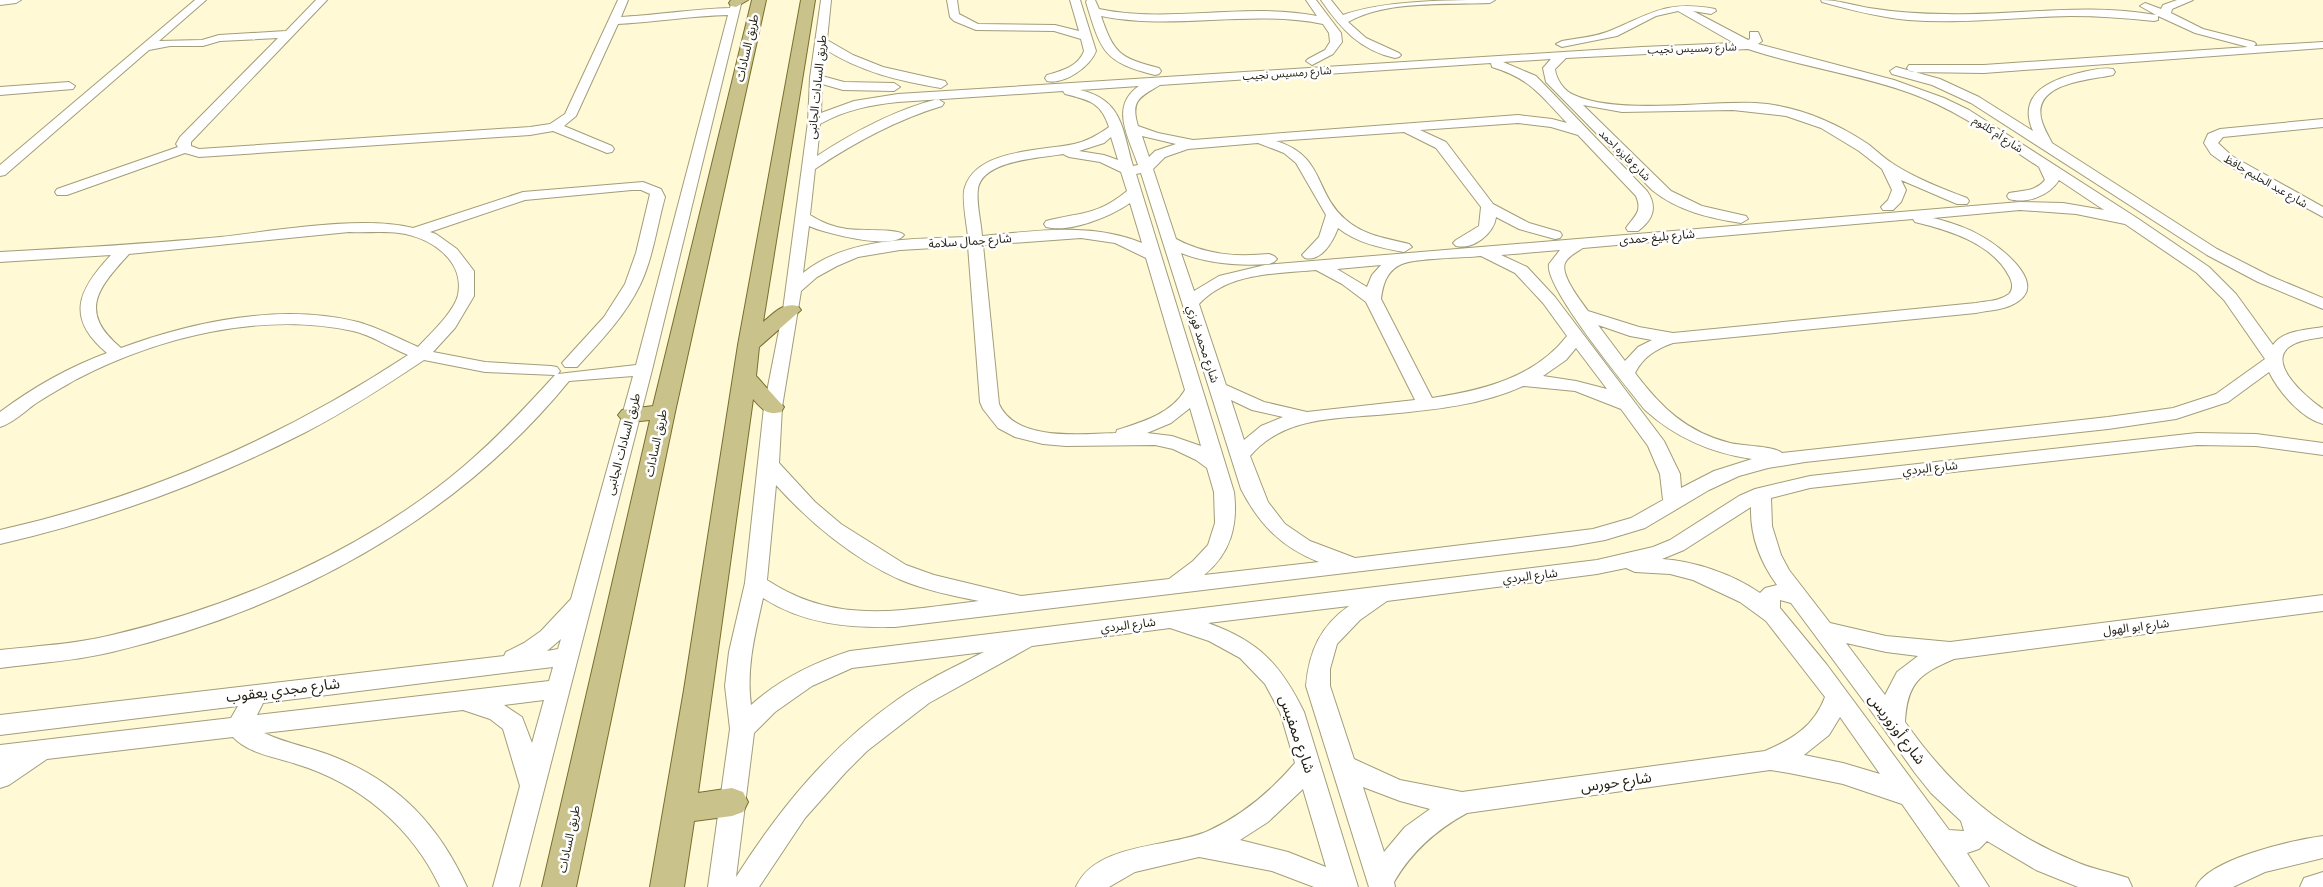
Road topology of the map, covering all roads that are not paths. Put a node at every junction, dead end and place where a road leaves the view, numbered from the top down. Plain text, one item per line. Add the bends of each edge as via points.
1 (16, 0) edge
2 (190, 0) edge
3 (201, 0) edge
4 (322, 0) edge
5 (623, 0) edge
6 (952, 0) edge
7 (1075, 0) edge
8 (1311, 0) edge
9 (1326, 0) edge
10 (1490, 0) edge
11 (1695, 0) edge
12 (1826, 0) edge
13 (2188, 0) edge
14 (0, 2) edge
15 (2129, 2) edge
16 (2096, 3) dead end
17 (816, 4) edge
18 (1674, 4) edge
19 (740, 5) edge
20 (1092, 6) edge
21 (1383, 6) junction
22 (1648, 6) dead end
23 (2076, 7) junction
24 (1711, 11) junction
25 (1268, 13) junction
26 (1071, 16) junction
27 (2169, 17) junction
28 (2154, 18) junction
29 (1644, 19) junction
30 (1152, 20) junction
31 (614, 21) junction
32 (1326, 21) junction
33 (1341, 21) junction
34 (1029, 27) junction
35 (289, 34) junction
36 (1102, 36) junction
37 (1087, 37) junction
38 (156, 38) junction
39 (219, 38) joint
40 (181, 40) junction
41 (1752, 40) junction
42 (821, 41) junction
43 (1581, 42) junction
44 (736, 44) junction
45 (2323, 45) edge
46 (144, 48) junction
47 (1681, 48) junction
48 (2278, 48) junction
49 (1594, 53) junction
50 (2192, 54) junction
51 (1563, 55) junction
52 (1394, 56) junction
53 (2323, 57) edge
54 (1797, 59) junction
55 (1312, 61) junction
56 (1478, 61) junction
57 (2075, 63) junction
58 (1886, 66) dead end
59 (2095, 74) junction
60 (1158, 76) junction
61 (816, 78) junction
62 (1051, 83) junction
63 (941, 84) junction
64 (69, 86) dead end
65 (0, 91) edge
66 (898, 93) junction
67 (983, 93) junction
68 (1556, 94) junction
69 (1643, 110) junction
70 (1518, 119) junction
71 (1121, 121) junction
72 (814, 122) junction
73 (1453, 124) junction
74 (2320, 125) edge
75 (554, 126) junction
76 (1597, 127) junction
77 (1400, 128) junction
78 (1583, 132) junction
79 (1315, 134) junction
80 (1248, 139) junction
81 (1201, 143) junction
82 (1441, 145) junction
83 (2046, 145) junction
84 (607, 149) dead end
85 (185, 150) junction
86 (1050, 153) junction
87 (1298, 156) junction
88 (0, 159) edge
89 (2043, 163) junction
90 (1888, 166) junction
91 (808, 168) junction
92 (1145, 169) junction
93 (1128, 170) junction
94 (0, 172) edge
95 (62, 192) dead end
96 (1135, 192) junction
97 (1663, 193) junction
98 (1642, 194) junction
99 (2007, 197) junction
100 (1962, 201) junction
101 (2020, 206) junction
102 (1888, 207) junction
103 (1488, 208) junction
104 (1987, 209) junction
105 (2323, 214) edge
106 (1333, 215) junction
107 (802, 216) junction
108 (1902, 216) junction
109 (1741, 219) junction
110 (1785, 221) junction
111 (2132, 221) junction
112 (1633, 228) junction
113 (416, 232) junction
114 (976, 235) junction
115 (1554, 235) junction
116 (1169, 241) junction
117 (1461, 243) junction
118 (1983, 243) junction
119 (1578, 244) junction
120 (122, 251) junction
121 (1431, 251) junction
122 (1481, 252) junction
123 (2212, 252) junction
124 (1402, 253) junction
125 (2179, 253) junction
126 (1154, 256) junction
127 (0, 257) edge
128 (1315, 260) junction
129 (1263, 265) junction
130 (1570, 298) junction
131 (1373, 299) junction
132 (792, 300) junction
133 (1549, 300) junction
134 (1190, 304) junction
135 (2323, 304) edge
136 (1583, 315) junction
137 (2323, 332) edge
138 (1576, 336) junction
139 (1201, 338) junction
140 (1672, 338) junction
141 (1179, 340) junction
142 (748, 345) junction
143 (421, 354) junction
144 (119, 355) junction
145 (2273, 360) junction
146 (645, 365) junction
147 (566, 371) junction
148 (1626, 373) junction
149 (745, 378) junction
150 (1522, 381) junction
151 (1218, 388) junction
152 (1194, 389) junction
153 (1426, 404) junction
154 (1627, 406) junction
155 (1651, 406) junction
156 (773, 407) junction
157 (663, 412) junction
158 (630, 415) junction
159 (1306, 416) junction
160 (2323, 418) edge
161 (0, 421) edge
162 (1116, 437) junction
163 (1922, 443) junction
164 (2323, 449) edge
165 (1240, 456) junction
166 (1805, 456) junction
167 (769, 464) junction
168 (1217, 466) junction
169 (1944, 466) junction
170 (1251, 489) junction
171 (1224, 492) junction
172 (1762, 494) junction
173 (1672, 503) junction
174 (0, 537) edge
175 (1505, 548) junction
176 (1617, 564) junction
177 (1359, 565) junction
178 (1519, 577) junction
179 (756, 584) junction
180 (1172, 587) junction
181 (1382, 594) junction
182 (583, 597) junction
183 (1074, 598) junction
184 (1799, 598) junction
185 (2323, 602) edge
186 (1029, 604) junction
187 (1769, 610) junction
188 (1163, 620) junction
189 (1822, 630) junction
190 (1079, 631) junction
191 (1038, 635) junction
192 (1950, 651) junction
193 (566, 656) junction
194 (0, 659) edge
195 (495, 665) junction
196 (558, 689) junction
197 (255, 694) junction
198 (1837, 696) junction
199 (462, 701) junction
200 (1892, 723) junction
201 (0, 725) edge
202 (239, 727) junction
203 (742, 730) junction
204 (42, 750) junction
205 (0, 755) edge
206 (1770, 760) junction
207 (1342, 765) junction
208 (1308, 766) junction
209 (0, 778) edge
210 (532, 786) junction
211 (1913, 798) junction
212 (732, 802) junction
213 (1462, 804) junction
214 (679, 810) junction
215 (1971, 815) junction
216 (1944, 840) junction
217 (1199, 846) junction
218 (2323, 847) edge
219 (1381, 884) edge
220 (2323, 884) edge
221 (454, 887) edge
222 (506, 887) edge
223 (559, 887) edge
224 (668, 887) edge
225 (721, 887) edge
226 (744, 887) edge
227 (1089, 887) edge
228 (1340, 887) edge
229 (1344, 887) edge
230 (1976, 887) edge
231 (2119, 887) edge
232 (2209, 887) edge
233 (2313, 887) edge

1 - 14 street
2 - 88 street
3 - 38 street
4 - 35 street
5 - 31 street
6 - 34 street via 954,15 966,24 989,28
7 - 26 street
8 - 25 street
8 - 32 street
9 - 21 street
9 - 33 street
10 - 21 street
11 - 24 street, شارع أم كلثوم
12 - 23 street via 1862,11 1901,16
13 - 27 street via 2167,7
15 - 27 street
15 - 28 street
16 - 23 street
17 - 42 street, طريق السادات الجانبى
17 - 142 main road
18 - 24 street, شارع رمسيس نجيب
18 - 29 street, شارع رمسيس نجيب
18 - 41 street, شارع أم كلثوم
19 - 31 street via 676,20
19 - 44 main road, طريق السادات
20 - 30 street via 1127,18
20 - 36 street
21 - 33 street via 1358,11
22 - 29 street
23 - 28 street via 2123,11
24 - 41 street, شارع أم كلثوم
25 - 30 street
25 - 32 street
26 - 34 street
26 - 37 street
27 - 48 street via 2213,36
28 - 50 street via 2189,36 2195,46
29 - 43 street, شارع رمسيس نجيب via 1613,34
30 - 36 street
31 - 75 street via 570,116
32 - 55 street via 1335,33 1336,42 1329,52
33 - 52 street via 1356,38
34 - 37 street via 1055,28
35 - 39 street
35 - 85 street via 185,140
36 - 60 street via 1107,50 1113,55
37 - 62 street via 1090,50 1084,63
38 - 40 street
38 - 46 street
39 - 40 street via 203,43
40 - 46 street
41 - 47 street, شارع رمسيس نجيب
41 - 54 street, شارع أم كلثوم
41 - 83 street, شارع أم كلثوم via 1790,46 1936,82 1975,100
42 - 61 street, طريق السادات الجانبى
42 - 63 street via 867,67
43 - 49 street via 1595,48
43 - 52 street, شارع رمسيس نجيب
44 - 146 street, طريق السادات الجانبى
44 - 157 main road, طريق السادات
45 - 48 street
46 - 94 street
47 - 49 street, شارع رمسيس نجيب
47 - 54 street via 1750,52
48 - 50 street
49 - 51 street, شارع رمسيس نجيب
50 - 57 street
51 - 56 street, شارع رمسيس نجيب
51 - 68 street, شارع فايزه احمد via 1552,63 1548,73
52 - 55 street, شارع رمسيس نجيب
53 - 59 street
54 - 89 street, شارع أم كلثوم via 1894,82 1934,96
55 - 60 street, شارع رمسيس نجيب
56 - 60 street, شارع رمسيس نجيب
56 - 68 street, شارع فايزه احمد via 1515,70
57 - 58 street via 1963,69
57 - 59 street
59 - 83 street via 2061,82 2040,98 2034,116
60 - 62 street, شارع رمسيس نجيب
60 - 71 street via 1132,98
61 - 66 street, شارع رمسيس نجيب via 851,87
61 - 72 street, طريق السادات الجانبى
62 - 63 street, شارع رمسيس نجيب
62 - 67 street, شارع رمسيس نجيب
62 - 71 street via 1096,100
63 - 66 street, شارع رمسيس نجيب
64 - 65 street
66 - 67 street, شارع رمسيس نجيب
66 - 72 street, شارع رمسيس نجيب via 833,111
67 - 91 street via 926,106 879,124 858,134
68 - 69 street via 1611,109
68 - 70 street via 1538,113
68 - 76 street, شارع فايزه احمد
68 - 78 street, شارع فايزه احمد
69 - 76 street via 1610,118
69 - 90 street via 1728,105 1789,112 1844,135
70 - 73 street
70 - 78 street via 1552,123
71 - 81 street via 1155,137
71 - 86 street via 1108,136 1084,147
71 - 92 street, شارع محمد فوزي
71 - 93 street, شارع محمد فوزي
72 - 91 street, طريق السادات الجانبى
73 - 77 street
73 - 82 street
74 - 105 street, شارع عبد الحليم حافظ via 2220,133 2213,137 2211,144 2227,159
75 - 84 street
75 - 85 street via 530,131 199,153
76 - 97 street, شارع فايزه احمد
77 - 79 street
77 - 82 street
78 - 98 street, شارع فايزه احمد
79 - 80 street
79 - 87 street via 1303,144
80 - 81 street
80 - 87 street via 1276,145
81 - 92 street via 1166,152
82 - 103 street
83 - 123 street, شارع أم كلثوم
85 - 95 street
86 - 93 street via 1088,155
86 - 114 street via 1009,158 983,168 977,174 971,188
87 - 106 street
89 - 99 street, شارع بليغ حمدى via 2050,172 2052,180 2049,187 2039,192
89 - 111 street, شارع أم كلثوم
90 - 100 street via 1926,187
90 - 102 street via 1899,190
91 - 107 street, طريق السادات الجانبى
92 - 93 street
92 - 116 street, شارع محمد فوزي
93 - 96 street, شارع محمد فوزي
96 - 114 street, شارع جمال سلامة via 1113,209 1079,221
96 - 126 street, شارع محمد فوزي
97 - 98 street
97 - 109 street, شارع فايزه احمد via 1689,207
98 - 112 street, شارع فايزه احمد via 1648,209 1646,216
99 - 100 street, شارع بليغ حمدى
99 - 101 street via 2019,202
100 - 102 street, شارع بليغ حمدى
101 - 104 street, شارع بليغ حمدى
101 - 111 street, شارع بليغ حمدى via 2084,209
102 - 110 street, شارع بليغ حمدى
103 - 115 street via 1517,223
103 - 117 street via 1488,224 1483,231
104 - 108 street, شارع بليغ حمدى
104 - 118 street via 1981,212 1977,222
106 - 124 street via 1361,236
106 - 128 street via 1330,232
107 - 114 street, شارع جمال سلامة via 824,229 858,235
107 - 132 street, طريق السادات الجانبى
108 - 110 street, شارع بليغ حمدى
108 - 118 street via 1939,224
109 - 110 street, شارع بليغ حمدى
109 - 112 street, شارع بليغ حمدى
110 - 119 street, شارع بليغ حمدى
111 - 125 street, شارع أم كلثوم
112 - 115 street, شارع بليغ حمدى
113 - 120 street via 378,227 349,228
113 - 143 street via 431,237 452,252 466,271 466,296 449,324
113 - 147 street via 531,195 632,186 643,186 656,192 658,197 638,271 629,289
114 - 126 street, شارع جمال سلامة via 1098,235 1130,243
114 - 132 street, شارع جمال سلامة via 857,253 819,268 804,279
114 - 162 street via 988,394 992,409 1003,423 1046,440
115 - 117 street, شارع بليغ حمدى
116 - 129 street, شارع بليغ حمدى via 1190,252
116 - 134 street, شارع محمد فوزي
117 - 121 street, شارع بليغ حمدى
118 - 140 street via 2018,277 2021,287 2018,295 2008,302
119 - 122 street, شارع بليغ حمدى
119 - 130 street via 1562,254 1556,268 1556,276
120 - 127 street
120 - 144 street via 91,290 86,308 90,326 101,342
121 - 122 street, شارع بليغ حمدى
121 - 124 street, شارع بليغ حمدى
122 - 133 street via 1520,270
123 - 125 street via 2203,258
123 - 135 street, شارع أم كلثوم via 2264,280
124 - 128 street, شارع بليغ حمدى
124 - 131 street via 1377,277
125 - 145 street, شارع أم كلثوم via 2203,270 2230,297
126 - 141 street, شارع محمد فوزي
128 - 129 street, شارع بليغ حمدى
128 - 131 street
129 - 134 street, شارع بليغ حمدى via 1212,284
130 - 133 street via 1560,296
130 - 136 street
131 - 153 street
132 - 142 main road
132 - 156 street, طريق السادات الجانبى
133 - 138 street
134 - 139 street, شارع محمد فوزي
136 - 140 street via 1636,332
136 - 148 street
137 - 145 street, شارع البردي via 2297,336 2285,342 2276,350
138 - 150 street via 1562,357
138 - 154 street
139 - 141 street
139 - 151 street, شارع محمد فوزي
140 - 148 street via 1642,351 1631,361
141 - 152 street, شارع محمد فوزي
142 - 149 main road
143 - 144 street via 356,327 319,320 275,320 207,329
143 - 147 street via 499,368
143 - 174 street via 298,429 220,466 131,500
144 - 161 street via 38,394
145 - 160 street, شارع أم كلثوم via 2278,376 2291,393
145 - 163 street, شارع البردي via 2222,398 2176,413
146 - 147 street
146 - 158 street, طريق السادات الجانبى
147 - 194 street via 539,407 508,439 458,482 410,518 310,573 236,605 161,632 110,644
148 - 155 street
149 - 156 main road
149 - 214 main road
150 - 153 street
150 - 154 street via 1565,383 1587,388
151 - 159 street via 1258,406
151 - 165 street, شارع محمد فوزي
152 - 162 street via 1189,399 1169,416
152 - 168 street, شارع محمد فوزي
153 - 159 street
154 - 155 street via 1639,410 1647,410
154 - 173 street via 1665,459 1670,474
155 - 166 street via 1679,429 1717,446 1760,455
156 - 167 street, طريق السادات الجانبى
157 - 158 main road
157 - 223 main road, طريق السادات
158 - 182 street, طريق السادات الجانبى
159 - 165 street via 1266,430
162 - 168 street via 1173,442 1205,456
163 - 166 street, شارع البردي
163 - 169 street
164 - 169 street, شارع البردي via 2256,440 2197,438
165 - 170 street, شارع محمد فوزي
166 - 173 street, شارع البردي via 1734,470
167 - 179 street, طريق السادات الجانبى
167 - 186 street via 826,525 866,552 908,574 966,591
168 - 171 street, شارع محمد فوزي
169 - 172 street, شارع البردي via 1810,482
170 - 171 street via 1246,496 1240,497
170 - 177 street, شارع محمد فوزي via 1271,523 1288,538 1308,550
171 - 180 street, شارع محمد فوزي via 1227,519 1222,538 1206,562
172 - 176 street, شارع البردي via 1732,509 1677,545
172 - 184 street, شارع أوزوريس via 1759,512 1761,532 1768,553
173 - 175 street, شارع البردي via 1645,520 1606,533
175 - 177 street, شارع البردي
175 - 178 street
176 - 178 street, شارع البردي
176 - 187 street via 1670,567 1697,573 1723,582
177 - 180 street, شارع البردي
178 - 181 street, شارع البردي
179 - 186 street, شارع البردي via 778,600 803,610 863,620
179 - 203 street, طريق السادات الجانبى via 740,652 737,686
180 - 183 street, شارع البردي
181 - 188 street, شارع البردي
181 - 207 street via 1344,619 1322,649 1318,686
182 - 193 street, طريق السادات الجانبى
182 - 195 street via 564,622 536,646
183 - 186 street, شارع البردي
183 - 190 street
184 - 187 street via 1782,592 1772,593
184 - 189 street, شارع أوزوريس
185 - 192 street, شارع ابو الهول
187 - 198 street via 1792,635
188 - 190 street, شارع البردي
188 - 208 street, شارع ممفيس via 1201,628 1226,638 1268,669 1286,697
189 - 192 street, شارع ابو الهول via 1886,644
189 - 200 street, شارع أوزوريس
190 - 191 street, شارع البردي
191 - 203 street, شارع البردي via 850,660 818,671 788,687
191 - 226 street via 946,682 870,734 802,801 772,841
192 - 200 street, شارع ابو الهول via 1912,670 1900,685 1893,702
193 - 195 street, شارع مجدي يعقوب
193 - 196 street, طريق السادات الجانبى
195 - 197 street, شارع مجدي يعقوب
196 - 199 street
196 - 210 street, طريق السادات الجانبى
197 - 201 street, شارع مجدي يعقوب
197 - 202 street
198 - 206 street, شارع حورس via 1831,716 1816,734 1795,749
198 - 211 street
199 - 202 street
199 - 210 street via 499,712 514,724
200 - 215 street, شارع أوزوريس via 1939,784
202 - 204 street
202 - 221 street via 255,740 320,762 380,792 427,837 446,865
203 - 212 street, طريق السادات الجانبى
204 - 205 street
204 - 209 street
206 - 211 street, شارع حورس via 1841,771
206 - 213 street, شارع حورس
207 - 213 street, شارع حورس via 1399,792
207 - 219 street
208 - 217 street via 1263,812 1233,831
208 - 229 street, شارع ممفيس
210 - 222 street, طريق السادات الجانبى
211 - 216 street
212 - 214 main road
212 - 225 street, طريق السادات الجانبى
213 - 219 street, شارع حورس via 1436,817 1414,834 1394,855
214 - 224 main road
215 - 216 street via 1977,835 1972,841
215 - 231 street, شارع أوزوريس via 2011,843 2056,866
216 - 230 street
217 - 227 street via 1144,857 1111,870
217 - 228 street via 1274,858 1310,871
218 - 232 street via 2275,857
220 - 233 street

